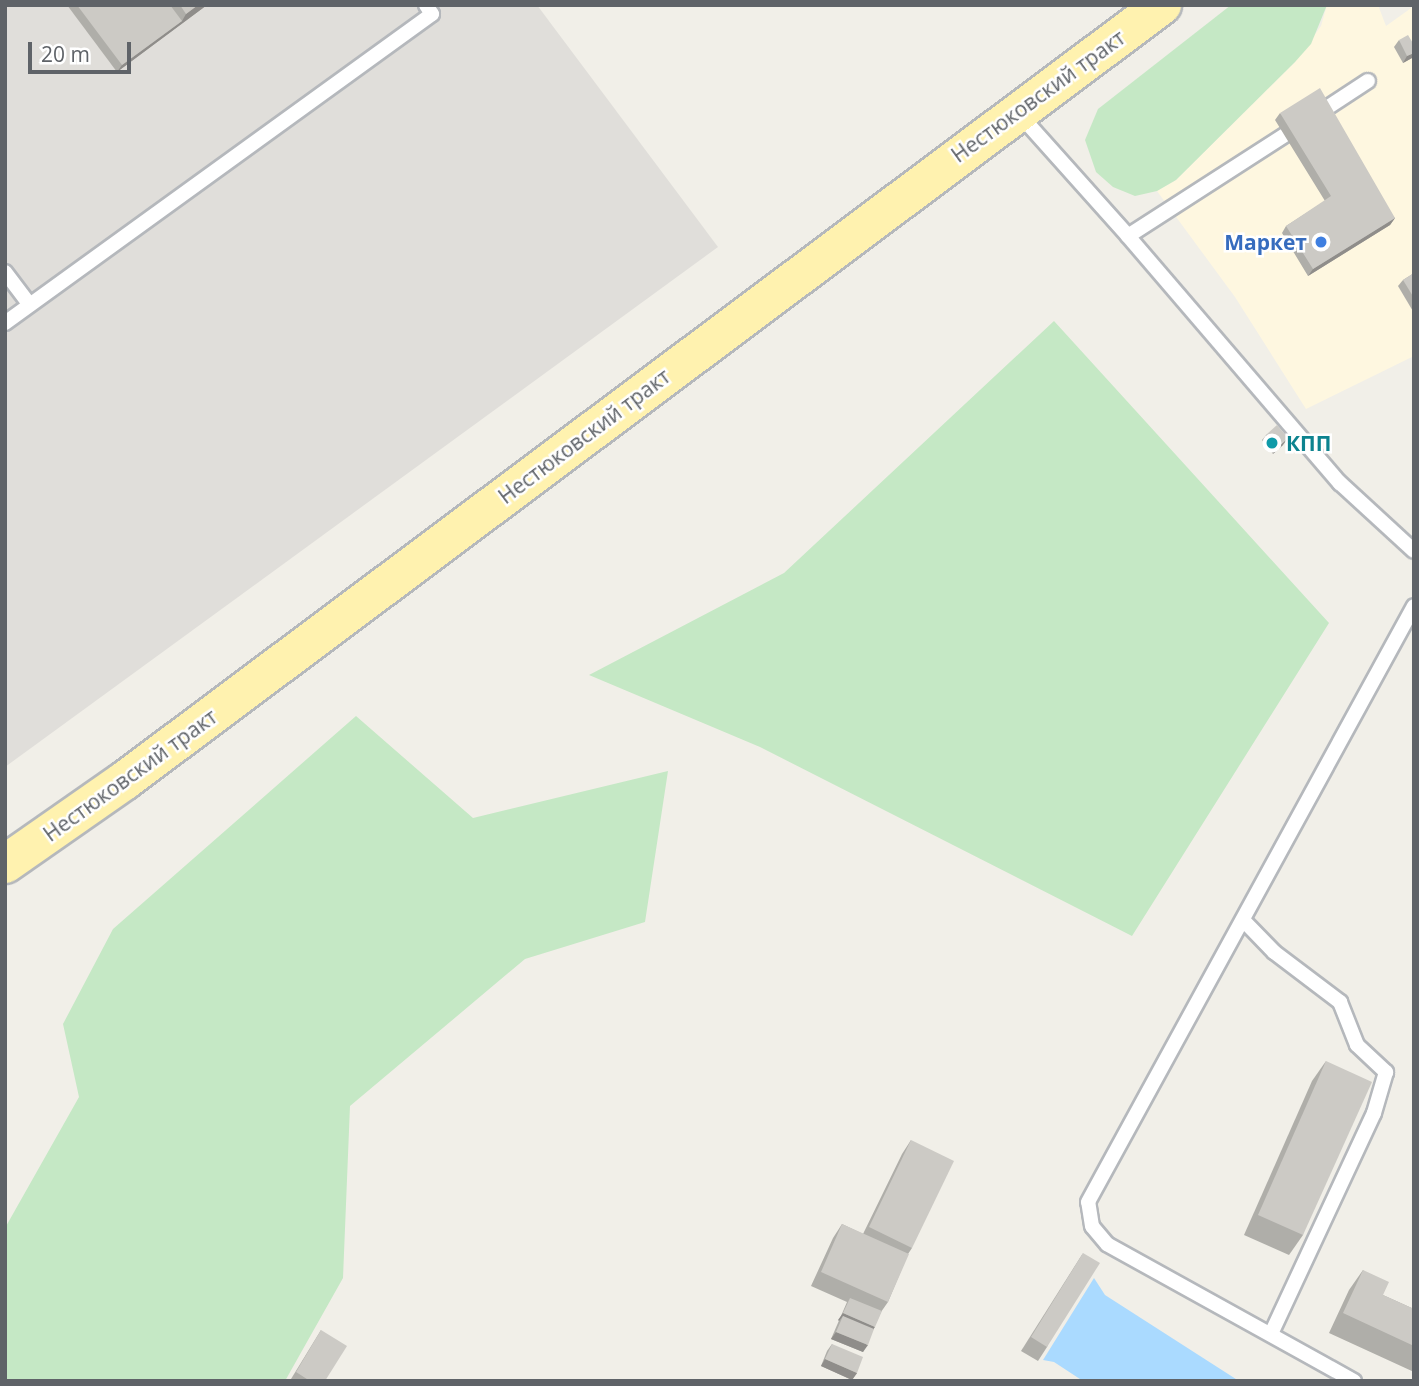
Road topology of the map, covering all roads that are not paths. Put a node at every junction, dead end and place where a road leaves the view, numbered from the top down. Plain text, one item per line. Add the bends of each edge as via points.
1 (426, 5) edge
2 (1161, 5) edge
3 (1368, 81) dead end
4 (1017, 111) junction
5 (1128, 236) junction
6 (5, 272) edge
7 (30, 305) junction
8 (5, 323) edge
9 (1414, 551) edge
10 (1414, 606) edge
11 (5, 864) edge
12 (1245, 922) junction
13 (1271, 1334) junction
14 (1354, 1381) edge

1 - 7 lane via 432,14
2 - 4 main road, Нестюковский тракт
3 - 5 lane
4 - 5 lane
4 - 11 main road, Нестюковский тракт via 124,781
5 - 9 lane via 1340,482
6 - 7 lane
7 - 8 lane
10 - 12 lane
12 - 13 lane via 1274,952 1340,1002 1357,1045 1386,1072 1374,1113
12 - 13 lane via 1093,1189 1088,1215 1107,1244
13 - 14 lane

